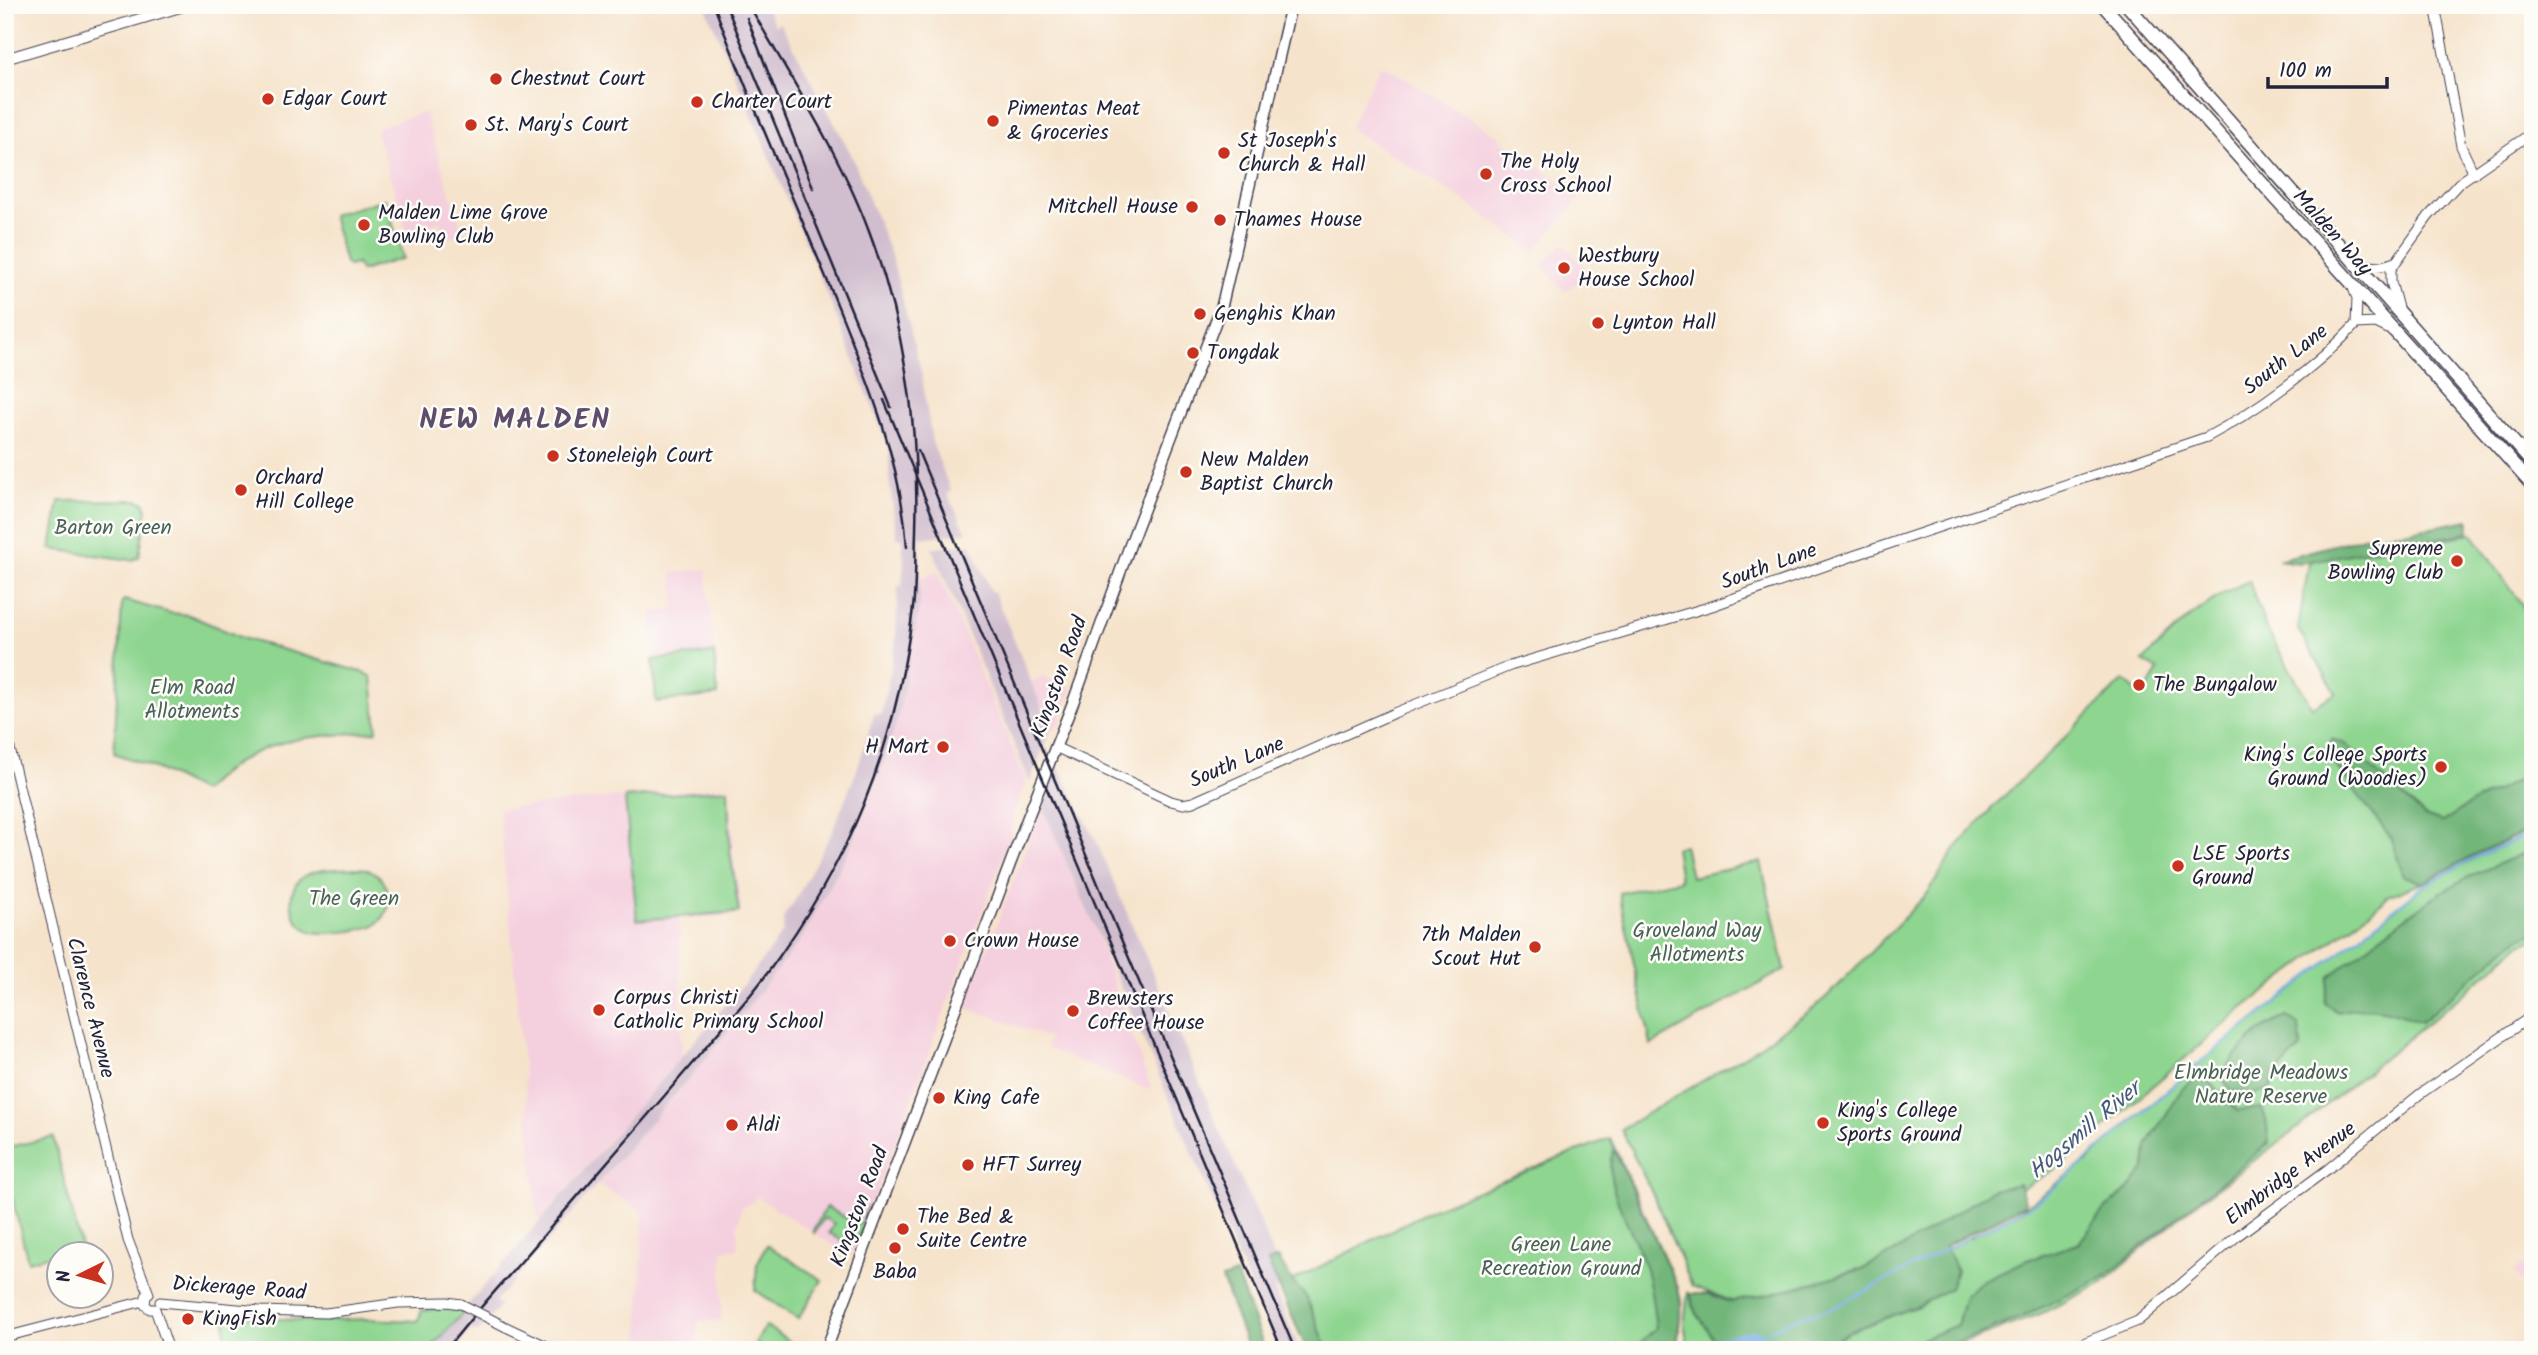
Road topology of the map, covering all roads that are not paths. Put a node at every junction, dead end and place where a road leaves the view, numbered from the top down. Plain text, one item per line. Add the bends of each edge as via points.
1 (187, 5) edge
2 (1291, 5) edge
3 (2103, 5) edge
4 (2127, 5) edge
5 (2435, 5) edge
6 (5, 59) edge
7 (2533, 132) edge
8 (2474, 173) junction
9 (2343, 249) junction
10 (2395, 262) junction
11 (2352, 284) junction
12 (2401, 316) junction
13 (2356, 324) junction
14 (2395, 332) junction
15 (2533, 464) edge
16 (2533, 486) edge
17 (5, 728) edge
18 (1055, 747) junction
19 (2533, 1015) edge
20 (146, 1297) junction
21 (157, 1305) junction
22 (5, 1337) edge
23 (169, 1350) edge
24 (555, 1350) edge
25 (826, 1350) edge
26 (2066, 1350) edge

1 - 6 main road
2 - 18 main road, Kingston Road via 1226,293
3 - 11 highway, Malden Way
4 - 9 highway, Malden Way
5 - 8 street via 2461,146
7 - 8 street
8 - 10 street via 2438,205
9 - 10 street via 2366,266 2378,268
9 - 12 highway, Malden Way
10 - 12 street via 2391,282
11 - 13 street via 2357,298
11 - 14 highway, Malden Way
12 - 15 highway, Malden Way
13 - 14 street via 2371,322
13 - 18 street, South Lane via 2321,358 2207,437 1712,606 1510,666 1194,802 1171,802
14 - 16 highway, Malden Way
17 - 20 street, Clarence Avenue via 130,1250
18 - 25 main road, Kingston Road
19 - 26 street, Elmbridge Avenue via 2420,1094 2238,1236 2138,1321
20 - 21 street via 147,1307
20 - 22 street, Dickerage Road
21 - 23 street
21 - 24 street, Dickerage Road, bridge via 333,1313 398,1303 447,1302 461,1304

